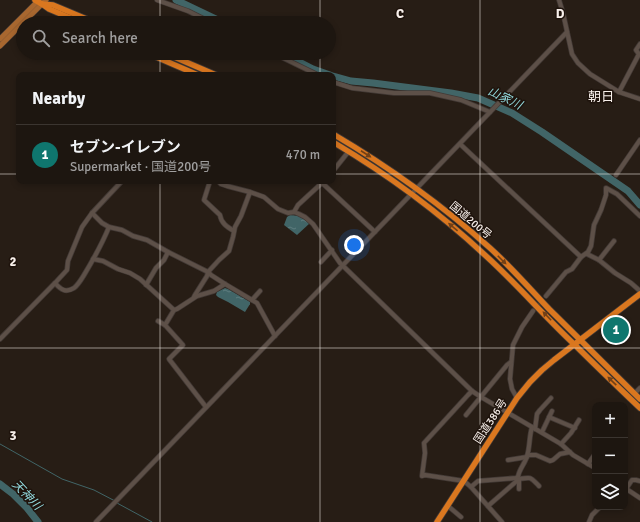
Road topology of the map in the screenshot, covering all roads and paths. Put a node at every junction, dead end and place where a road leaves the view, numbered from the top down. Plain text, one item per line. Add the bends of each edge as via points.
1 (157, 0) edge
2 (559, 0) edge
3 (40, 1) edge
4 (24, 16) edge
5 (27, 16) edge
6 (66, 16) edge
7 (79, 16) edge
8 (198, 16) edge
9 (16, 24) edge
10 (16, 28) edge
11 (567, 32) junction
12 (0, 39) edge
13 (640, 44) edge
14 (0, 46) edge
15 (163, 60) edge
16 (181, 60) edge
17 (287, 60) edge
18 (191, 72) edge
19 (209, 72) edge
20 (312, 72) edge
21 (336, 83) edge
22 (620, 92) junction
23 (640, 99) edge
24 (490, 112) junction
25 (336, 136) edge
26 (640, 140) edge
27 (336, 144) edge
28 (460, 144) junction
29 (349, 151) junction
30 (336, 167) edge
31 (616, 175) dead end
32 (119, 184) edge
33 (209, 184) edge
34 (221, 184) edge
35 (320, 184) edge
36 (324, 184) edge
37 (417, 189) junction
38 (250, 192) junction
39 (412, 194) junction
40 (294, 212) junction
41 (92, 213) junction
42 (640, 216) edge
43 (109, 227) junction
44 (234, 232) junction
45 (375, 232) junction
46 (614, 241) dead end
47 (332, 250) junction
48 (168, 252) junction
49 (587, 254) junction
50 (581, 257) junction
51 (93, 259) junction
52 (599, 260) junction
53 (321, 262) dead end
54 (343, 265) junction
55 (208, 272) junction
56 (55, 283) junction
57 (225, 284) junction
58 (146, 285) junction
59 (260, 291) dead end
60 (640, 292) edge
61 (546, 296) tunnel mouth
62 (194, 297) junction
63 (252, 300) junction
64 (174, 310) junction
65 (533, 311) tunnel mouth
66 (158, 321) dead end
67 (165, 325) junction
68 (275, 336) junction
69 (0, 339) edge
70 (581, 339) junction
71 (574, 344) junction
72 (512, 362) junction
73 (640, 388) edge
74 (472, 391) junction
75 (635, 393) junction
76 (481, 397) junction
77 (517, 398) junction
78 (551, 398) dead end
79 (640, 399) edge
80 (206, 407) junction
81 (640, 408) edge
82 (552, 410) dead end
83 (507, 412) junction
84 (466, 415) dead end
85 (549, 417) junction
86 (579, 420) dead end
87 (534, 428) junction
88 (575, 428) junction
89 (542, 432) junction
90 (562, 444) junction
91 (570, 452) junction
92 (527, 456) junction
93 (592, 458) edge
94 (508, 460) dead end
95 (588, 464) junction
96 (592, 466) edge
97 (519, 478) junction
98 (464, 481) junction
99 (640, 481) edge
100 (628, 485) edge
101 (539, 486) dead end
102 (471, 487) junction
103 (519, 489) dead end
104 (628, 489) edge
105 (640, 498) edge
106 (448, 506) junction
107 (488, 506) junction
108 (597, 510) edge
109 (461, 517) dead end
110 (96, 522) edge
111 (437, 522) edge
112 (502, 522) edge
113 (589, 522) edge

1 - 8 street
2 - 11 street
3 - 4 main road
3 - 5 main road
3 - 6 highway via 49,9
3 - 7 highway
9 - 12 main road
10 - 14 main road
11 - 22 street via 572,54 578,63 590,74
11 - 24 street
13 - 22 street via 636,50 639,54
15 - 18 highway
16 - 19 highway
17 - 20 street
21 - 24 street via 352,88 394,93 430,93 460,100
22 - 23 street
24 - 28 street
25 -> 37 highway, 国道200号
26 - 31 street
27 - 29 highway, 国道200号
28 - 37 street
28 - 50 street
29 - 30 street
29 - 39 highway, 国道200号
32 - 41 street
33 - 44 street via 204,200
34 - 38 street
35 - 40 street
36 - 45 street
37 - 39 street
37 -> 70 highway, 国道200号 via 490,249
38 - 40 street via 264,197 278,209 288,213
38 - 44 street
39 - 45 street
71 -> 39 highway, 国道200号 via 486,255
40 - 47 street via 313,224
41 - 43 street
41 - 56 street via 82,227 68,261 67,270
42 - 49 street via 617,194 606,188
43 - 48 street via 147,240
43 - 51 street
44 - 55 street via 230,251
45 - 54 street
46 - 52 street
47 - 53 street
47 - 54 street
48 - 55 street
48 - 58 street
49 - 50 street
49 - 52 street
50 - 61 street
51 - 56 street via 78,285 62,290
51 - 58 street via 130,273
52 - 60 street
54 - 68 street
54 - 74 street
55 - 57 street
55 - 62 street
56 - 69 street
57 - 62 street via 214,291
57 - 63 street
58 - 64 street
59 - 63 street
60 - 70 highway
62 - 64 street
63 - 68 street via 257,303
64 - 67 street
65 - 72 street via 516,338
66 - 67 street
67 - 80 street via 183,345 170,359
68 - 80 street
70 - 71 highway
70 - 75 highway, 国道200号
71 - 77 highway, 国道386号 via 542,370
81 -> 71 highway, 国道200号
72 - 76 street
72 - 77 street via 510,379
73 - 75 street
74 - 76 street
74 - 98 street via 424,443 422,476
75 - 79 highway, 国道200号
76 - 83 street
76 - 84 street
77 - 83 highway, 国道386号
78 - 87 street via 537,414
80 - 110 street
82 - 85 street
83 - 87 street
83 - 98 highway, 国道386号
85 - 88 street
85 - 89 street
86 - 88 street
87 - 89 street
87 - 92 street
88 - 90 street
89 - 90 street
90 - 91 street
91 - 92 street via 560,454 550,461 536,455
91 - 95 street
92 - 94 street
92 - 97 street via 519,472
93 - 95 street
95 - 96 street
97 - 101 street via 532,479
97 - 102 street via 478,480
97 - 103 street
97 - 107 street
98 - 102 street
98 - 106 highway, 国道386号
99 - 100 street via 632,480
102 - 107 street
104 - 105 street
106 - 109 street
106 - 111 highway, 国道386号
107 - 112 street
108 - 113 street

